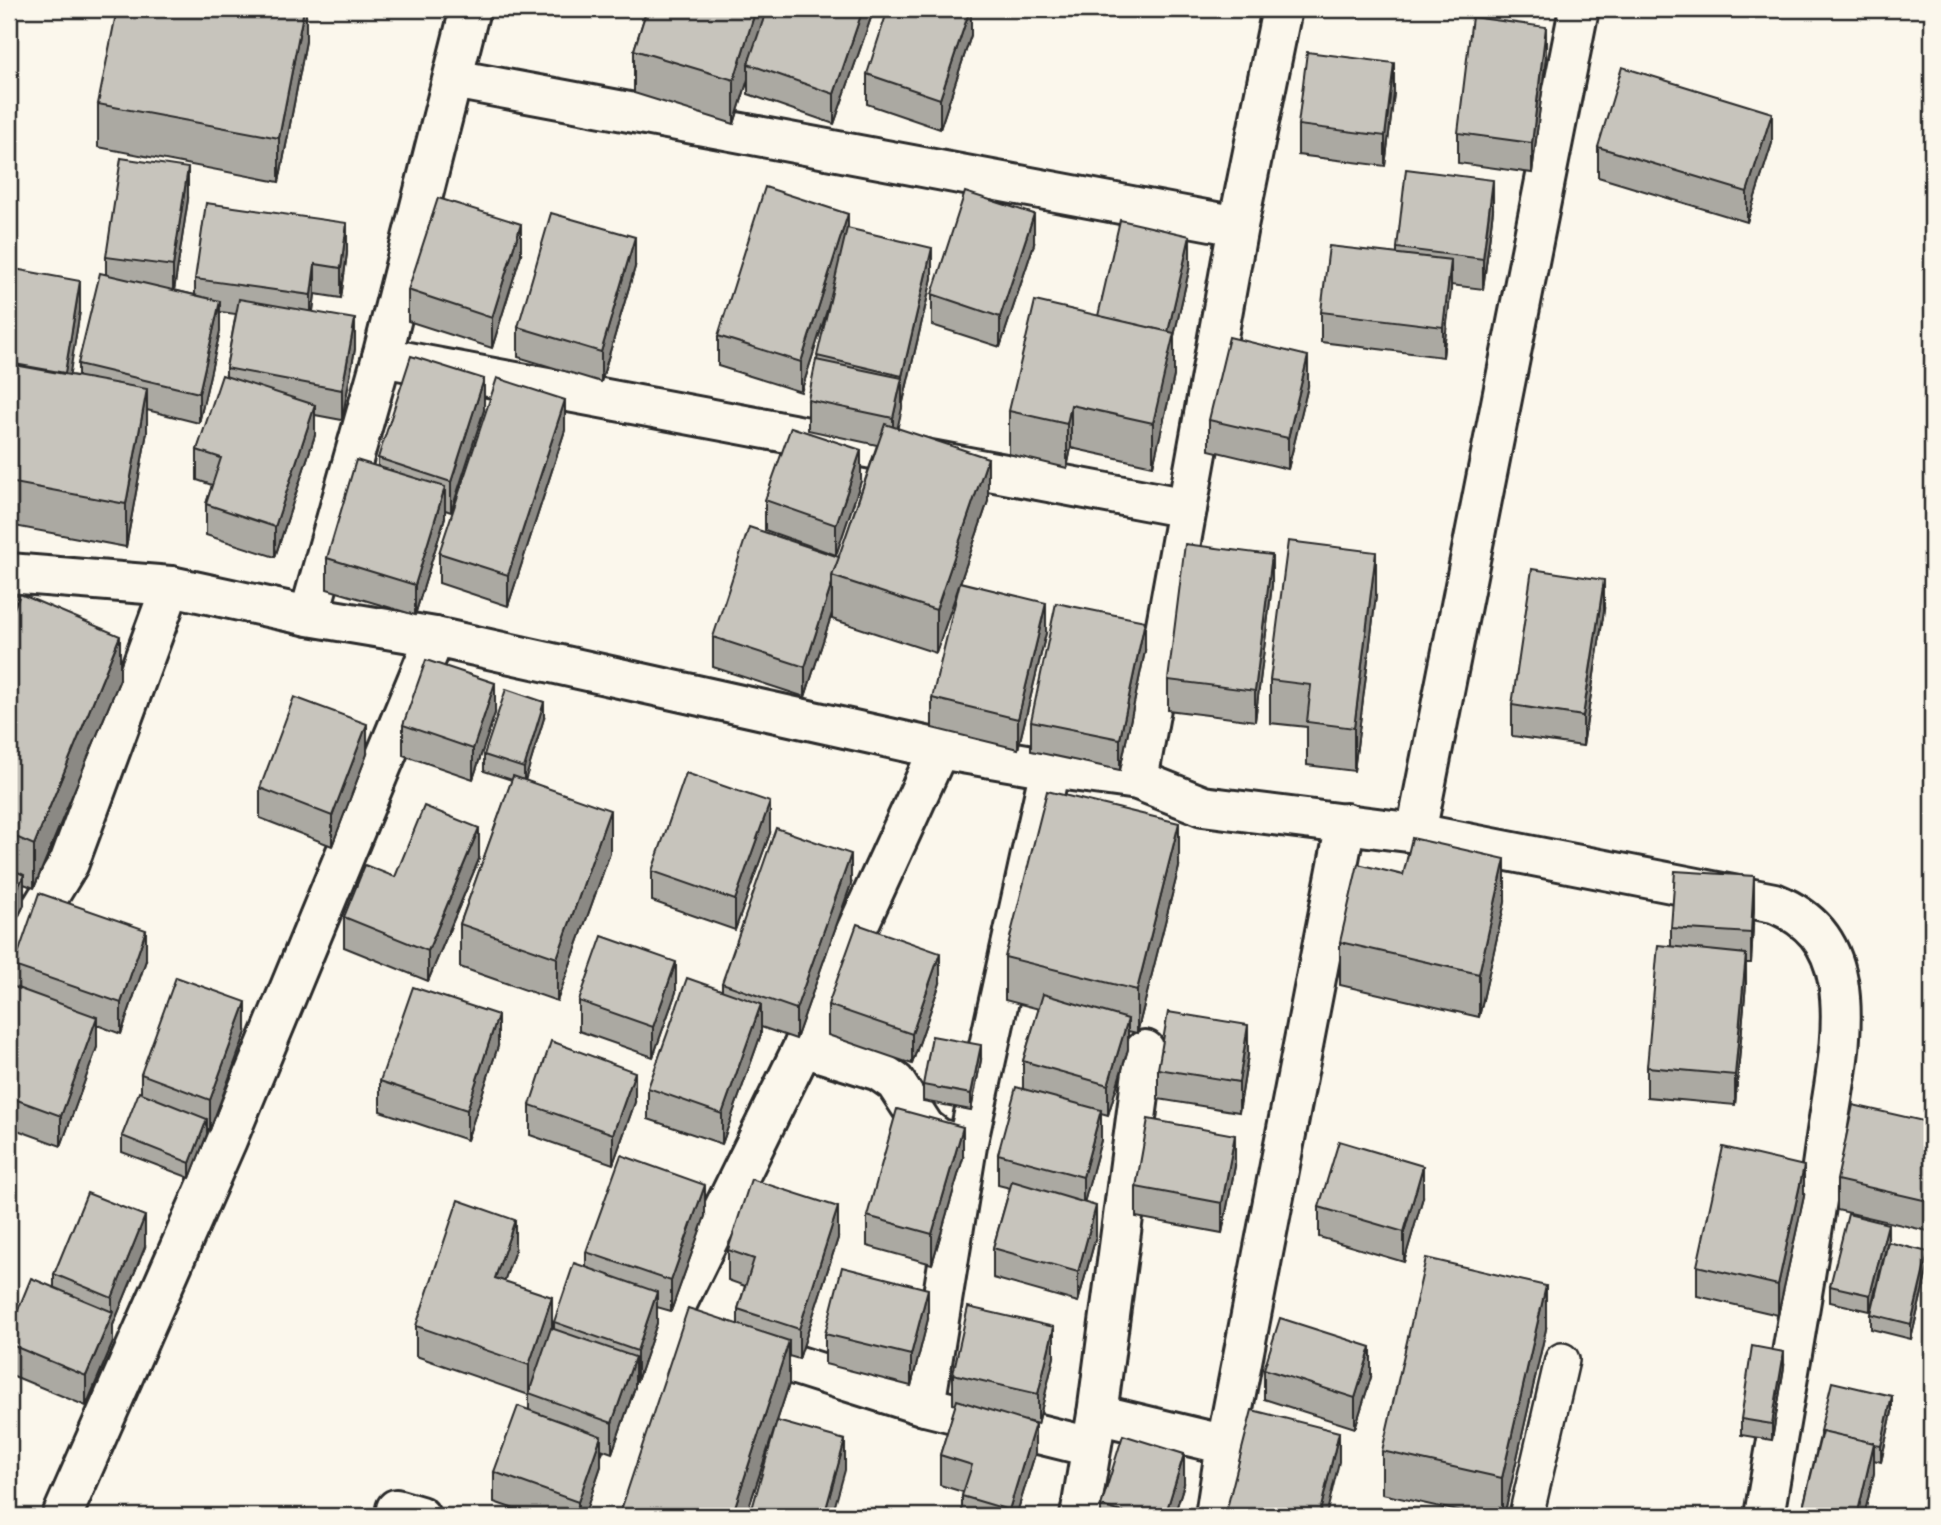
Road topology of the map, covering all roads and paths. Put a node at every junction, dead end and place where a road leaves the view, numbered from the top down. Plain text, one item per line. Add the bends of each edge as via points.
1 (470, 9) edge
2 (1282, 9) edge
3 (1579, 9) edge
4 (453, 79) junction
5 (1238, 226) junction
6 (382, 357) junction
7 (1187, 508) junction
8 (9, 573) edge
9 (171, 586) junction
10 (309, 616) junction
11 (435, 637) junction
12 (939, 749) junction
13 (1050, 768) junction
14 (1138, 780) junction
15 (1346, 822) junction
16 (1416, 833) junction
17 (9, 968) edge
18 (803, 1047) junction
19 (1145, 1050) dead end
20 (967, 1146) junction
21 (667, 1324) junction
22 (1562, 1360) dead end
23 (925, 1406) junction
24 (1094, 1431) junction
25 (1224, 1455) junction
26 (62, 1516) edge
27 (602, 1516) edge
28 (1080, 1516) edge
29 (1215, 1516) edge
30 (1525, 1516) edge
31 (1764, 1516) edge

1 - 4 street
2 - 5 street
3 - 16 street
4 - 5 street
4 - 6 street
5 - 7 street
6 - 7 street
6 - 10 street
7 - 14 street
8 - 9 street
9 - 10 street
9 - 17 street via 68,863
10 - 11 street
11 - 12 street
11 - 26 street via 233,1127
12 - 13 street
12 - 18 street
13 - 14 street
13 - 20 street
14 - 15 street via 1203,806
15 - 16 street
15 - 25 street
16 - 31 street via 1774,904 1824,939 1838,981 1841,1024 1812,1234
18 - 20 street via 879,1071 895,1082 925,1128 938,1138
18 - 21 street
19 - 24 street
20 - 23 street
21 - 23 street
21 - 27 street
22 - 30 lane
23 - 24 street
24 - 25 street via 1219,1443
24 - 28 street
25 - 29 street

